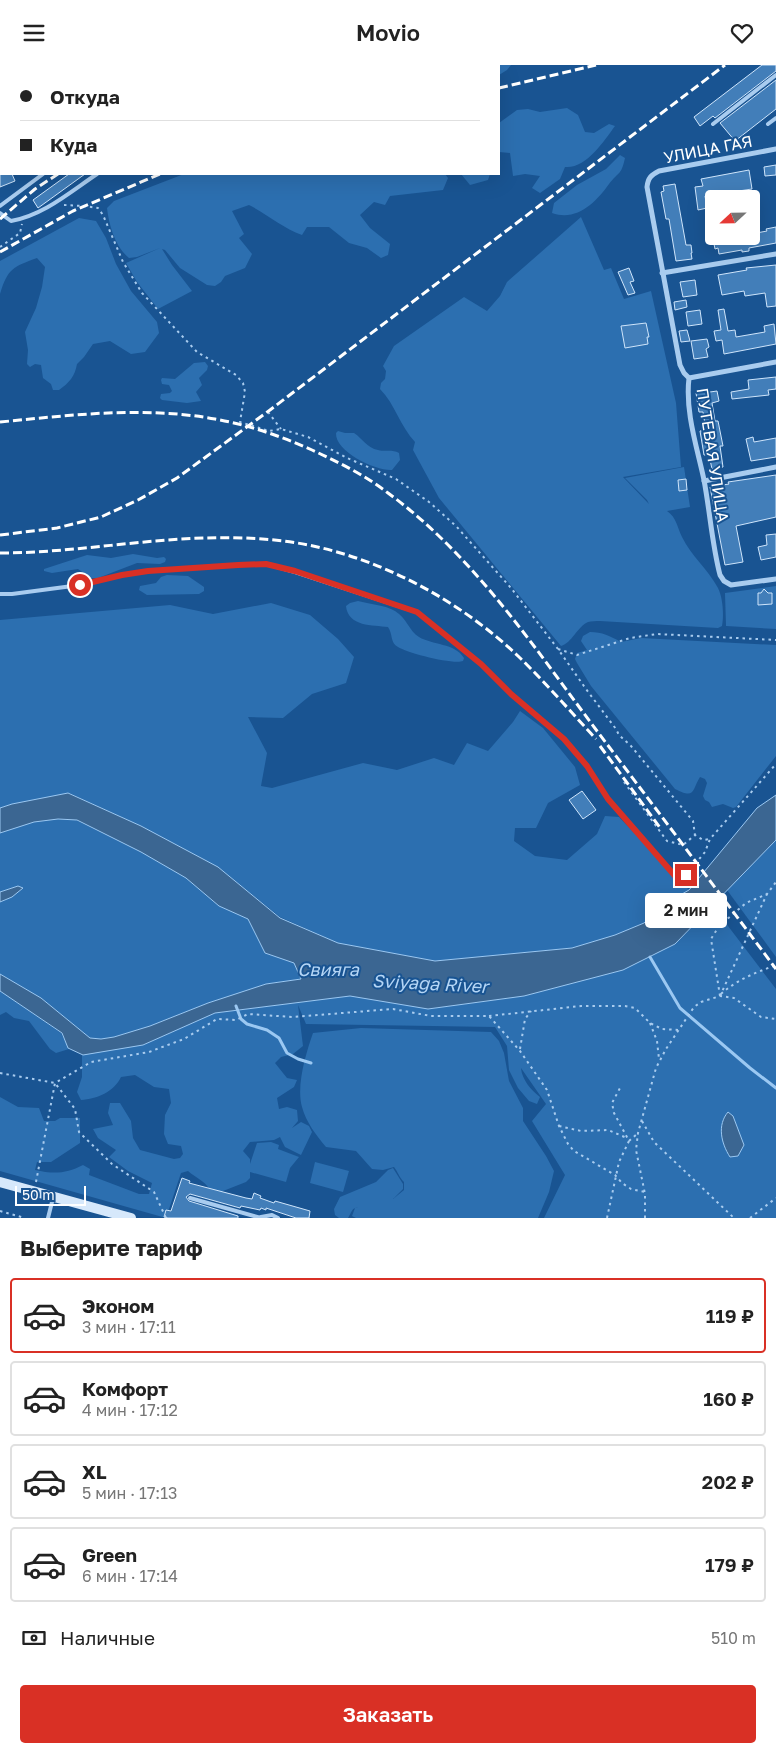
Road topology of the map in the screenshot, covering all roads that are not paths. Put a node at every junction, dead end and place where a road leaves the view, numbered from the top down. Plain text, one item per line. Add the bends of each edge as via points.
1 (776, 75) edge
2 (776, 118) edge
3 (713, 124) dead end
4 (768, 124) dead end
5 (776, 149) edge
6 (42, 175) edge
7 (96, 175) edge
8 (648, 180) joint
9 (0, 206) edge
10 (0, 213) edge
11 (776, 254) edge
12 (662, 273) junction
13 (776, 362) edge
14 (689, 378) junction
15 (776, 467) edge
16 (704, 481) junction
17 (776, 579) edge
18 (0, 594) edge
19 (686, 875) road end
20 (0, 1182) edge
21 (53, 1197) junction
22 (190, 1197) dead end
23 (48, 1218) edge
24 (131, 1218) edge
25 (261, 1218) edge
26 (278, 1218) edge

1 - 3 lane
2 - 4 lane
5 - 8 street, УЛИЦА ГАЯ via 659,171
6 - 9 lane
7 - 10 lane via 52,205 24,219 11,221
8 - 12 street, ПУТЕВАЯ УЛИЦА
11 - 12 street
12 - 14 street, ПУТЕВАЯ УЛИЦА via 680,365
13 - 14 street
14 - 16 street, ПУТЕВАЯ УЛИЦА via 688,399
15 - 16 street
16 - 17 street, ПУТЕВАЯ УЛИЦА via 720,575 724,581 731,585
18 - 19 lane via 80,585 148,571 266,564 417,612 564,739 587,766 608,799 676,877
20 - 21 street
21 - 23 lane
21 - 24 street
22 - 25 lane
25 - 26 lane via 272,1215

